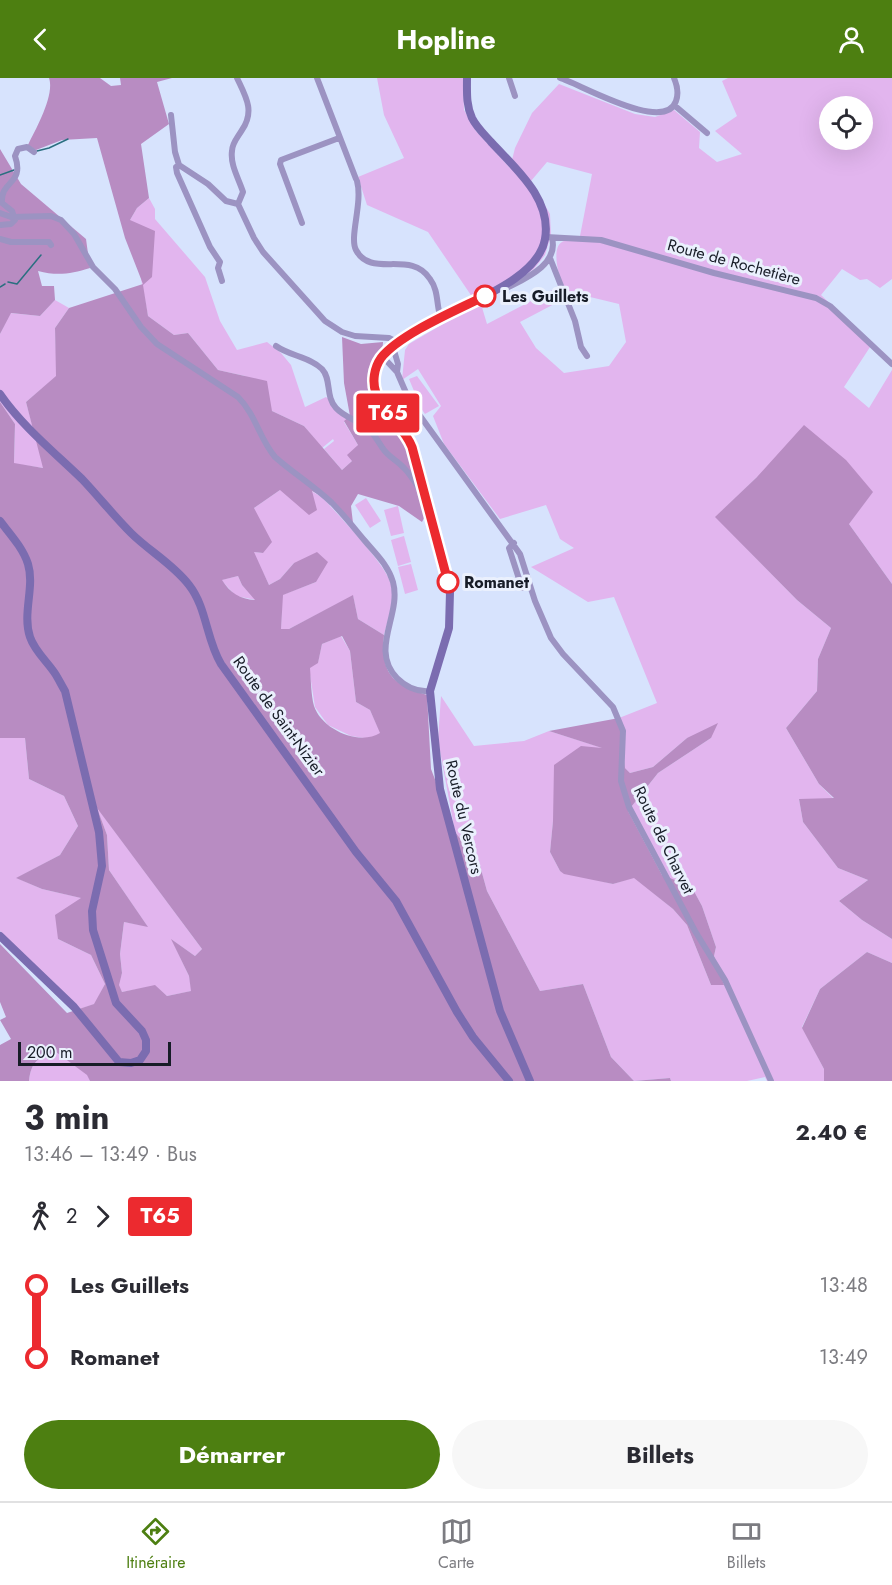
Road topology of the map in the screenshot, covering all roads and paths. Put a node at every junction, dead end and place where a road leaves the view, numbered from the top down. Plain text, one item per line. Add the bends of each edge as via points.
1 (237, 78) edge
2 (317, 78) edge
3 (467, 78) edge
4 (509, 78) edge
5 (560, 78) edge
6 (674, 78) edge
7 (515, 96) dead end
8 (674, 105) junction
9 (171, 115) dead end
10 (707, 133) dead end
11 (339, 138) junction
12 (34, 152) dead end
13 (179, 165) junction
14 (238, 204) junction
15 (0, 213) edge
16 (14, 217) junction
17 (302, 223) dead end
18 (0, 225) edge
19 (549, 238) junction
20 (0, 239) edge
21 (51, 245) dead end
22 (550, 258) junction
23 (222, 281) dead end
24 (500, 288) junction
25 (441, 319) junction
26 (276, 346) dead end
27 (395, 346) junction
28 (587, 356) dead end
29 (382, 357) junction
30 (892, 364) edge
31 (397, 372) junction
32 (0, 394) edge
33 (427, 500) junction
34 (0, 521) edge
35 (514, 543) junction
36 (522, 588) dead end
37 (430, 691) junction
38 (0, 936) edge
39 (509, 1081) edge
40 (530, 1081) edge
41 (771, 1081) edge

1 - 14 street via 248,99 249,113 231,151 243,192
2 - 11 street
3 - 19 main road via 472,118 534,193 545,216
4 - 7 street
5 - 8 street via 634,110 656,112
6 - 8 street via 678,90
8 - 10 street
9 - 13 street
11 - 17 street via 281,160
11 - 25 street via 359,190 354,235 357,251 370,262 411,264 422,269 434,285
12 - 16 street via 22,147 16,153 16,175 0,194
13 - 14 street via 226,201
13 - 23 street via 177,173 220,262
14 - 27 street via 263,252 325,321 355,336 389,338
15 - 16 street
16 - 18 street via 11,224
16 - 37 street via 44,215 61,220 93,267 157,344 247,406 275,457 332,503 383,561 395,590 385,644 387,664 404,684
19 - 22 street via 554,249
19 - 24 main road via 534,263
19 - 30 street, Route de Rochetière via 601,240 816,298 836,311
20 - 21 street
22 - 24 street via 519,282
22 - 28 street
24 - 25 main road
25 - 27 main road
26 - 33 street via 320,367 334,406 378,438
27 - 29 main road
27 - 31 street, Route de Charvet
29 - 31 street, Route de Charvet
29 - 33 main road, Route du Vercors via 374,375 375,392 410,442
31 - 35 street, Route de Charvet via 410,402
32 - 39 main road, Route de Saint-Nizier via 131,533 189,585 222,664 356,852 396,901 456,1012
33 - 37 main road, Route du Vercors via 450,592 449,628
34 - 38 main road via 28,564 27,621 31,639 64,691 99,832 102,866 92,911 93,930 116,1003 146,1040 146,1051 140,1060 119,1062 74,1007
35 - 36 street via 509,548
35 - 41 street, Route de Charvet via 551,638 619,718 623,731 621,781 629,807 724,980
37 - 40 main road, Route du Vercors via 441,798 500,1011

